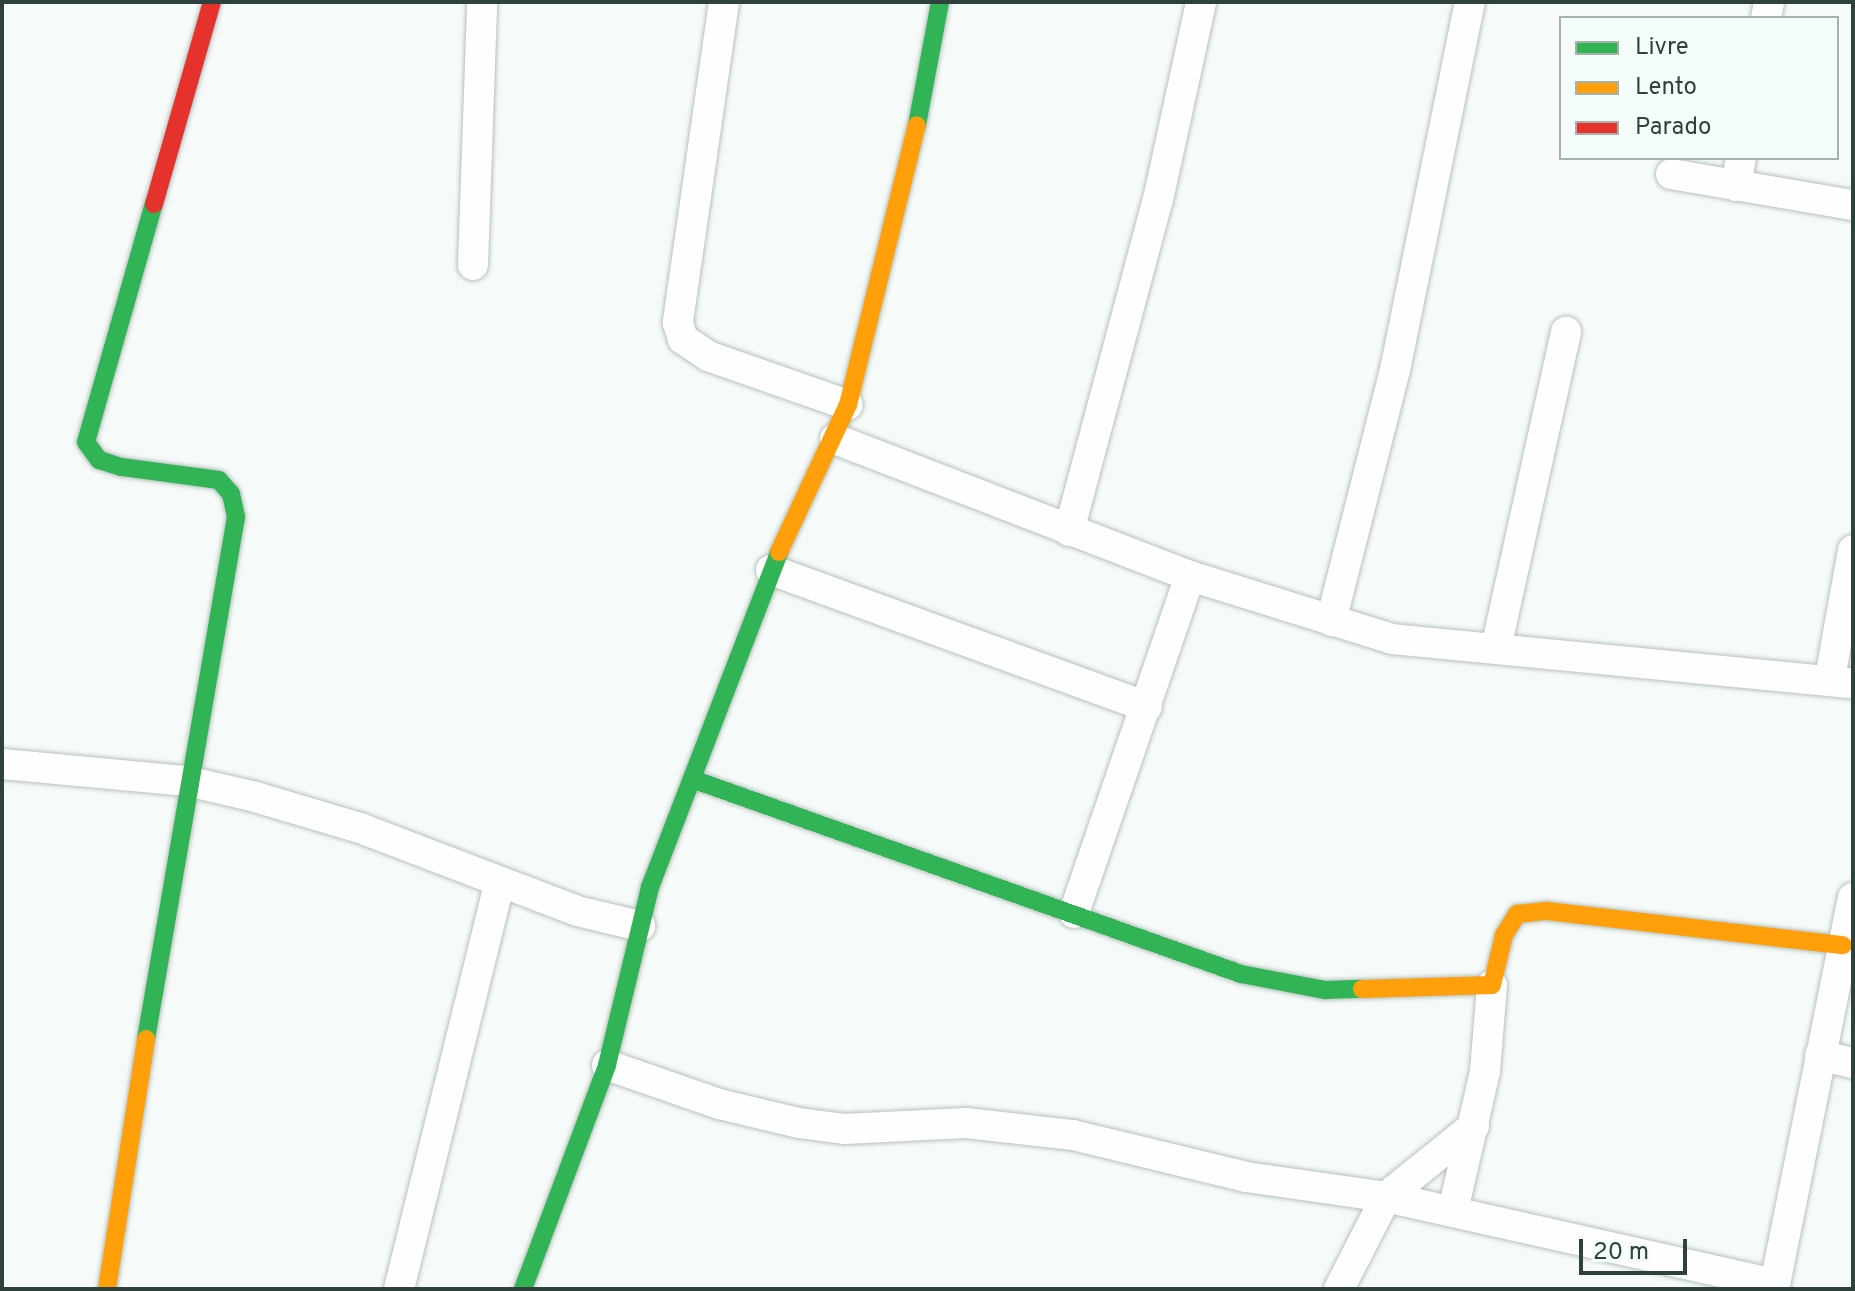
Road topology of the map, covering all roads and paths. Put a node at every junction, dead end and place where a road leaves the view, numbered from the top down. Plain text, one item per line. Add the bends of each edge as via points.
1 (212, 2) edge
2 (482, 2) edge
3 (724, 2) edge
4 (940, 2) edge
5 (1201, 2) edge
6 (1470, 2) edge
7 (1738, 172) edge
8 (1671, 174) dead end
9 (1853, 205) edge
10 (473, 265) dead end
11 (1566, 332) dead end
12 (848, 405) junction
13 (835, 439) junction
14 (1069, 531) junction
15 (1853, 550) edge
16 (771, 570) junction
17 (1190, 576) junction
18 (1331, 621) junction
19 (1496, 648) junction
20 (1842, 680) edge
21 (1147, 707) junction
22 (2, 764) edge
23 (692, 779) junction
24 (187, 781) junction
25 (500, 882) junction
26 (1853, 898) edge
27 (1074, 913) junction
28 (640, 926) junction
29 (1843, 945) junction
30 (1492, 985) junction
31 (1820, 1055) junction
32 (1853, 1063) edge
33 (607, 1065) junction
34 (1474, 1126) junction
35 (1386, 1197) junction
36 (1453, 1211) junction
37 (1774, 1286) edge
38 (107, 1289) edge
39 (399, 1289) edge
40 (523, 1289) edge
41 (1339, 1289) edge

1 - 24 street via 86,442 99,460 219,480 231,494 236,517 212,680
2 - 10 street
3 - 12 street via 678,323 683,339 708,356
4 - 12 street via 905,189
5 - 14 street via 1113,384
6 - 18 street via 1395,370
7 - 8 street
7 - 9 street
11 - 19 street
12 - 13 street
13 - 14 street
13 - 16 street
14 - 17 street
15 - 20 street
16 - 21 street
16 - 23 street
17 - 18 street
17 - 21 street
18 - 19 street via 1392,639
19 - 20 street
21 - 27 street
22 - 24 street
23 - 27 street
23 - 28 street
24 - 25 street via 360,828
24 - 38 street
25 - 28 street
25 - 39 street
26 - 29 street
27 - 30 street via 1241,974 1325,990
28 - 33 street
29 - 30 street via 1547,911 1517,914 1504,935
29 - 31 street
30 - 34 street
31 - 32 street
31 - 37 street
33 - 35 street via 719,1104 799,1123 844,1129 966,1123 1073,1135 1246,1177
33 - 40 street
34 - 35 street
34 - 36 street
35 - 36 street
35 - 41 street
36 - 37 street

